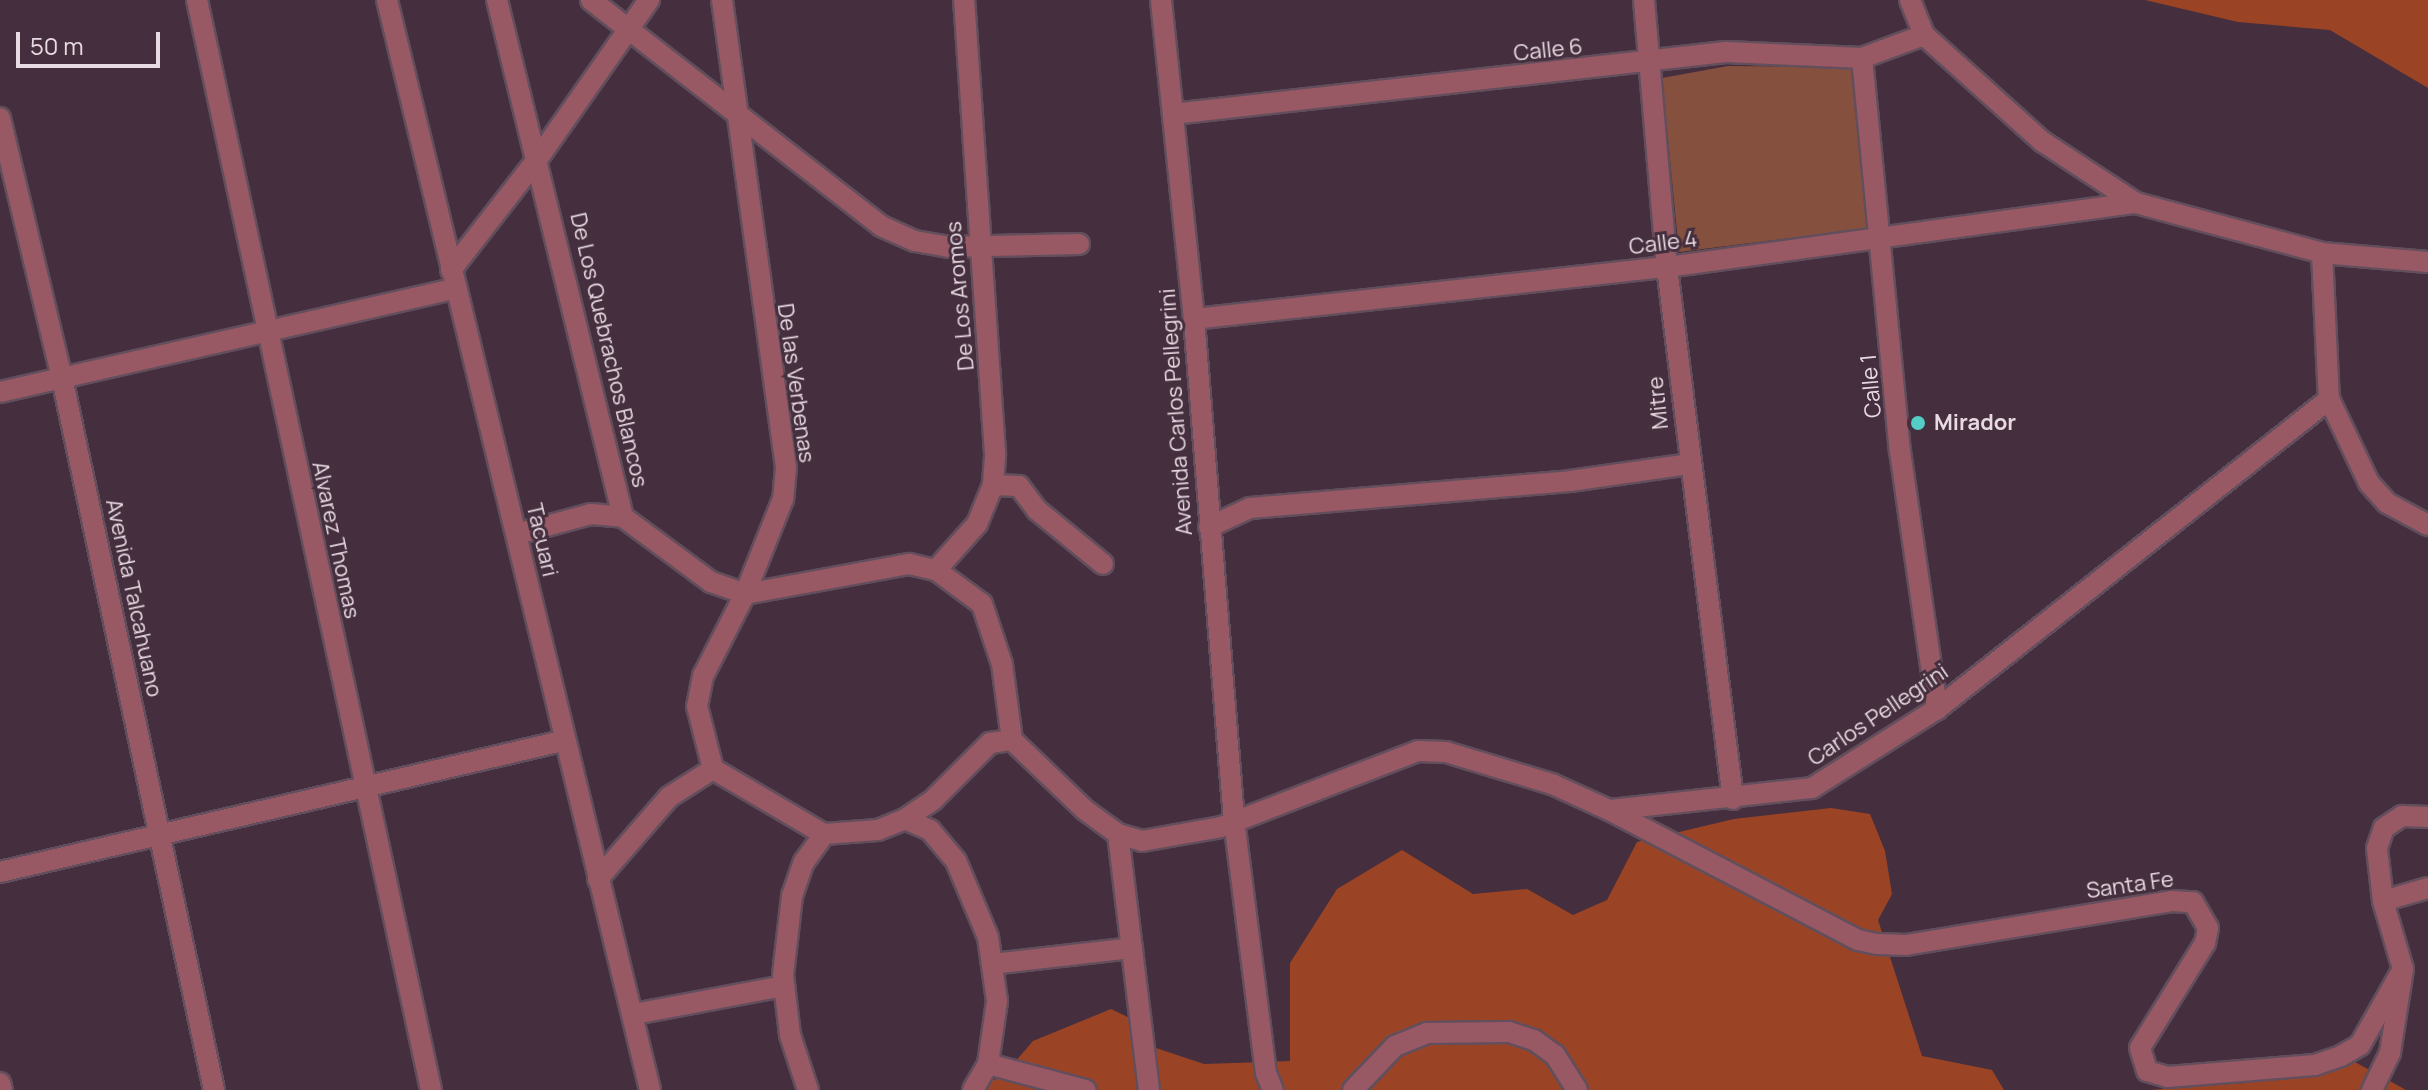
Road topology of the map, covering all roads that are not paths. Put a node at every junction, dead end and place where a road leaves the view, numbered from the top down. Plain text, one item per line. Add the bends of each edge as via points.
1 (197, 0) edge
2 (387, 0) edge
3 (497, 0) edge
4 (591, 0) edge
5 (649, 0) edge
6 (722, 0) edge
7 (964, 0) edge
8 (1161, 0) edge
9 (1644, 0) edge
10 (1910, 0) edge
11 (630, 26) junction
12 (1924, 35) junction
13 (1862, 58) junction
14 (1649, 62) junction
15 (735, 107) junction
16 (1173, 114) junction
17 (0, 118) edge
18 (539, 157) junction
19 (2136, 203) junction
20 (1883, 239) junction
21 (1079, 244) dead end
22 (979, 247) junction
23 (2322, 253) junction
24 (2428, 262) edge
25 (1667, 267) junction
26 (453, 279) junction
27 (1194, 319) junction
28 (266, 332) junction
29 (62, 378) junction
30 (0, 392) edge
31 (2329, 399) junction
32 (1689, 464) junction
33 (993, 485) junction
34 (623, 517) junction
35 (2428, 525) edge
36 (1209, 527) junction
37 (517, 534) junction
38 (1103, 564) dead end
39 (936, 570) junction
40 (745, 594) junction
41 (1937, 709) junction
42 (1012, 740) junction
43 (562, 741) junction
44 (713, 769) junction
45 (365, 788) junction
46 (1733, 799) junction
47 (1609, 810) junction
48 (2428, 817) edge
49 (905, 819) junction
50 (1234, 820) junction
51 (824, 834) junction
52 (1118, 834) junction
53 (161, 835) junction
54 (0, 872) edge
55 (598, 879) junction
56 (2428, 888) edge
57 (2383, 901) junction
58 (1132, 948) junction
59 (992, 964) junction
60 (2403, 969) junction
61 (784, 986) junction
62 (634, 1014) junction
63 (988, 1064) junction
64 (0, 1083) edge
65 (2, 1090) edge
66 (214, 1090) edge
67 (431, 1090) edge
68 (650, 1090) edge
69 (808, 1090) edge
70 (973, 1090) edge
71 (1086, 1090) edge
72 (1149, 1090) edge
73 (1273, 1090) edge
74 (1353, 1090) edge
75 (1577, 1090) edge
76 (2372, 1090) edge

1 - 28 street, Alvarez Thomas
2 - 26 street, Tacuari
3 - 18 street, De Los Quebrachos Blancos
4 - 11 street
5 - 11 street
6 - 15 street, De las Verbenas
7 - 22 street, De Los Aromos
8 - 16 street, Avenida Carlos Pellegrini
9 - 14 street, Mitre
10 - 12 street
11 - 15 street
11 - 18 street
12 - 13 street, Calle 6
12 - 19 street via 2043,142
13 - 14 street, Calle 6 via 1726,52
13 - 20 street, Calle 1
14 - 16 street, Calle 6
14 - 25 street, Mitre
15 - 22 street via 881,226 915,241
15 - 40 street, De las Verbenas via 786,467 783,499
16 - 27 street, Avenida Carlos Pellegrini
17 - 29 street, Avenida Talcahuano
18 - 26 street
18 - 34 street, De Los Quebrachos Blancos
19 - 20 street, Calle 4
19 - 23 street
20 - 25 street, Calle 4
20 - 41 street, Calle 1 via 1900,451
21 - 22 street
22 - 33 street, De Los Aromos via 992,393
23 - 24 street
23 - 31 street
25 - 27 street, Calle 4
25 - 32 street, Mitre
26 - 28 street
26 - 37 street, Tacuari
27 - 36 street, Avenida Carlos Pellegrini
28 - 29 street
28 - 45 street, Alvarez Thomas
29 - 30 street
29 - 53 street, Avenida Talcahuano
31 - 35 street via 2369,483 2387,503
31 - 41 street, Carlos Pellegrini
32 - 36 street via 1570,481 1250,508
32 - 46 street, Mitre
33 - 38 street via 1019,486 1037,510
33 - 39 street, De Los Aromos via 977,524
34 - 37 street via 591,514
34 - 40 street, De Los Quebrachos Blancos via 711,582
36 - 50 street, Avenida Carlos Pellegrini
37 - 43 street, Tacuari
39 - 40 street via 909,564
39 - 42 street via 982,604 1002,664
40 - 44 street, De las Verbenas via 703,676 697,706
41 - 46 street, Carlos Pellegrini via 1812,788
42 - 49 street via 990,743 933,800
42 - 52 street
43 - 45 street
43 - 55 street, Tacuari
44 - 51 street
44 - 55 street via 669,797
45 - 53 street
45 - 67 street, Alvarez Thomas
46 - 47 street, Carlos Pellegrini
47 - 50 street, Carlos Pellegrini via 1446,752 1418,751
47 - 60 street, Santa Fe via 1858,940 1877,944 1906,945 2171,901 2193,902 2208,928 2205,943 2140,1048 2147,1071 2168,1077 2315,1065 2341,1056 2360,1045
48 - 57 street via 2402,816 2384,828 2377,848
49 - 51 street via 878,830
49 - 59 street via 930,830 956,861 988,937
50 - 52 street, Carlos Pellegrini via 1172,840 1142,841
50 - 73 street, Avenida Carlos Pellegrini via 1266,1073
51 - 61 street via 804,862 792,896
52 - 58 street
53 - 54 street
53 - 66 street, Avenida Talcahuano
55 - 62 street, Tacuari
56 - 57 street
57 - 60 street
58 - 59 street
58 - 72 street
59 - 63 street via 997,1001
60 - 76 street via 2390,1053
61 - 62 street
61 - 69 street via 790,1035
62 - 68 street, Tacuari
63 - 70 street
63 - 71 street
64 - 65 street
74 - 75 street via 1395,1046 1427,1033 1509,1032 1534,1040 1555,1055

